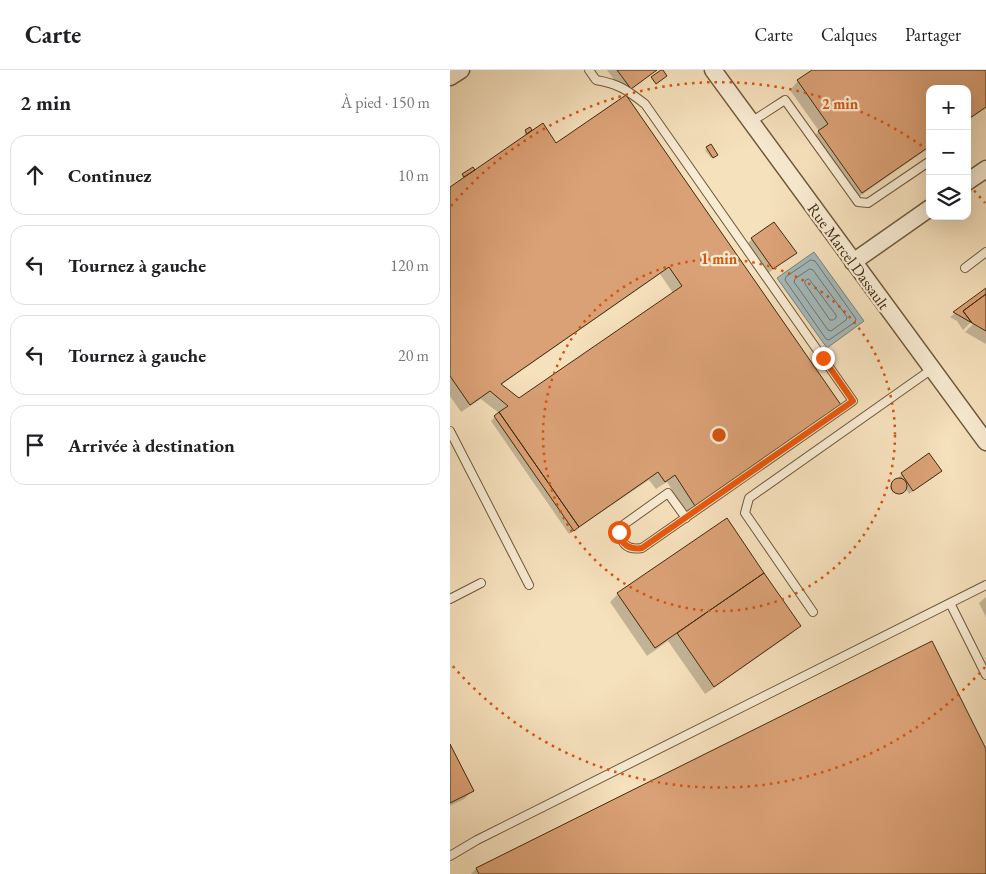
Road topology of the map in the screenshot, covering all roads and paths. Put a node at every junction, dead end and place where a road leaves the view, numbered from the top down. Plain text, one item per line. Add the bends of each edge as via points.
1 (461, 70) edge
2 (589, 70) edge
3 (713, 70) edge
4 (450, 77) edge
5 (751, 122) junction
6 (926, 164) edge
7 (986, 169) edge
8 (971, 179) edge
9 (926, 211) edge
10 (986, 252) edge
11 (853, 262) junction
12 (965, 268) dead end
13 (932, 369) junction
14 (450, 431) edge
15 (986, 442) edge
16 (686, 518) junction
17 (482, 583) dead end
18 (529, 585) dead end
19 (986, 585) edge
20 (450, 599) edge
21 (950, 603) junction
22 (813, 612) dead end
23 (986, 675) edge
24 (450, 856) edge

1 - 4 street
2 - 16 lane via 596,80 614,83 645,104 853,401
3 - 5 street, Rue Marcel Dassault
5 - 6 lane via 785,100 858,202 868,203
5 - 11 street, Rue Marcel Dassault
7 - 8 street
9 - 11 street
10 - 12 lane
11 - 13 street, Rue Marcel Dassault
13 - 15 street, Rue Marcel Dassault
13 - 22 lane via 749,498 745,513
14 - 18 lane
16 - 16 lane via 642,548 634,550 619,538 619,528 668,493
17 - 20 lane
19 - 21 lane
21 - 23 lane
21 - 24 lane

